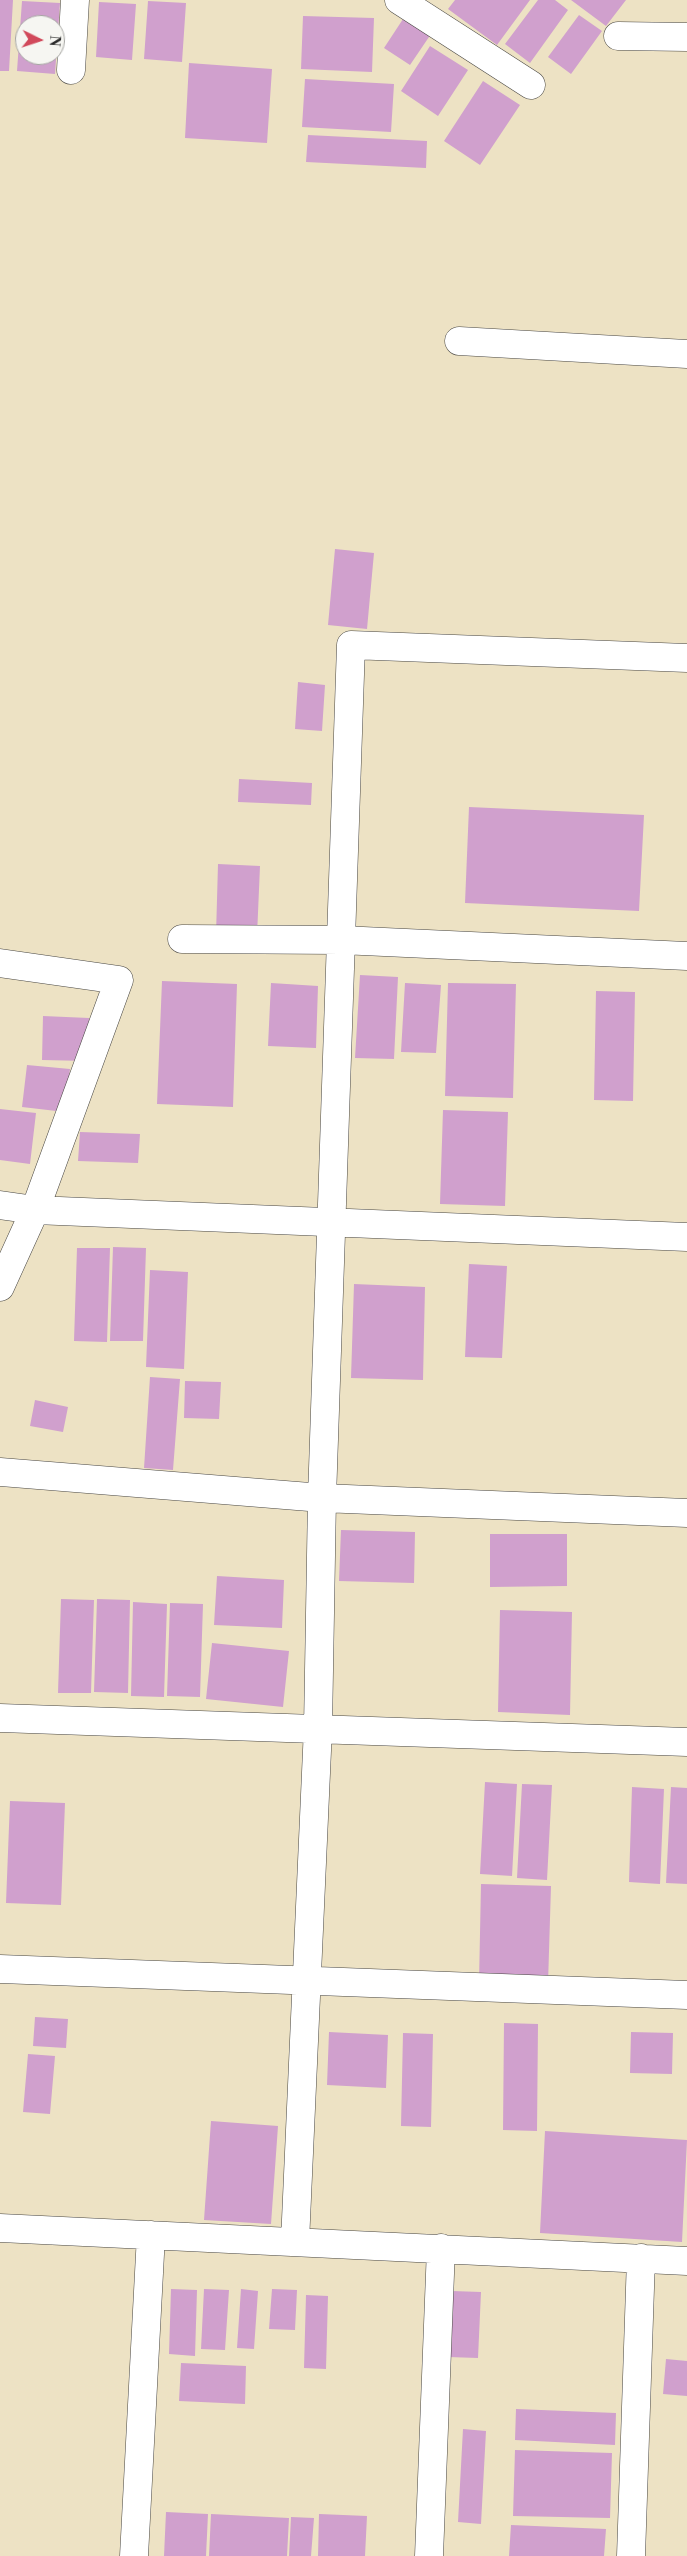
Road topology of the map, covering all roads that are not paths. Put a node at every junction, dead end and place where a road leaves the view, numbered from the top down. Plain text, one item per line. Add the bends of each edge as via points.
1 (74, 0) edge
2 (399, 0) edge
3 (618, 36) dead end
4 (687, 37) edge
5 (71, 70) dead end
6 (531, 85) dead end
7 (459, 341) dead end
8 (687, 354) edge
9 (687, 658) edge
10 (182, 939) dead end
11 (341, 940) junction
12 (687, 956) edge
13 (0, 962) edge
14 (0, 1205) edge
15 (35, 1210) junction
16 (330, 1222) junction
17 (687, 1236) edge
18 (0, 1287) edge
19 (0, 1472) edge
20 (322, 1498) junction
21 (687, 1513) edge
22 (0, 1718) edge
23 (318, 1728) junction
24 (687, 1742) edge
25 (0, 1969) edge
26 (306, 1980) junction
27 (687, 1995) edge
28 (0, 2228) edge
29 (151, 2235) junction
30 (295, 2242) junction
31 (441, 2248) junction
32 (641, 2258) junction
33 (687, 2261) edge
34 (134, 2556) edge
35 (429, 2556) edge
36 (631, 2556) edge

1 - 5 street
2 - 6 street
3 - 4 street
7 - 8 street
9 - 11 street via 351,645
10 - 11 street
11 - 12 street
11 - 16 street
13 - 15 street via 118,980
14 - 15 street
15 - 16 street
15 - 18 street
16 - 17 street
16 - 20 street
19 - 20 street
20 - 21 street
20 - 23 street
22 - 23 street
23 - 24 street
23 - 26 street
25 - 26 street
26 - 27 street
26 - 30 street
28 - 29 street
29 - 30 street
29 - 34 street
30 - 31 street
31 - 32 street
31 - 35 street
32 - 33 street
32 - 36 street

